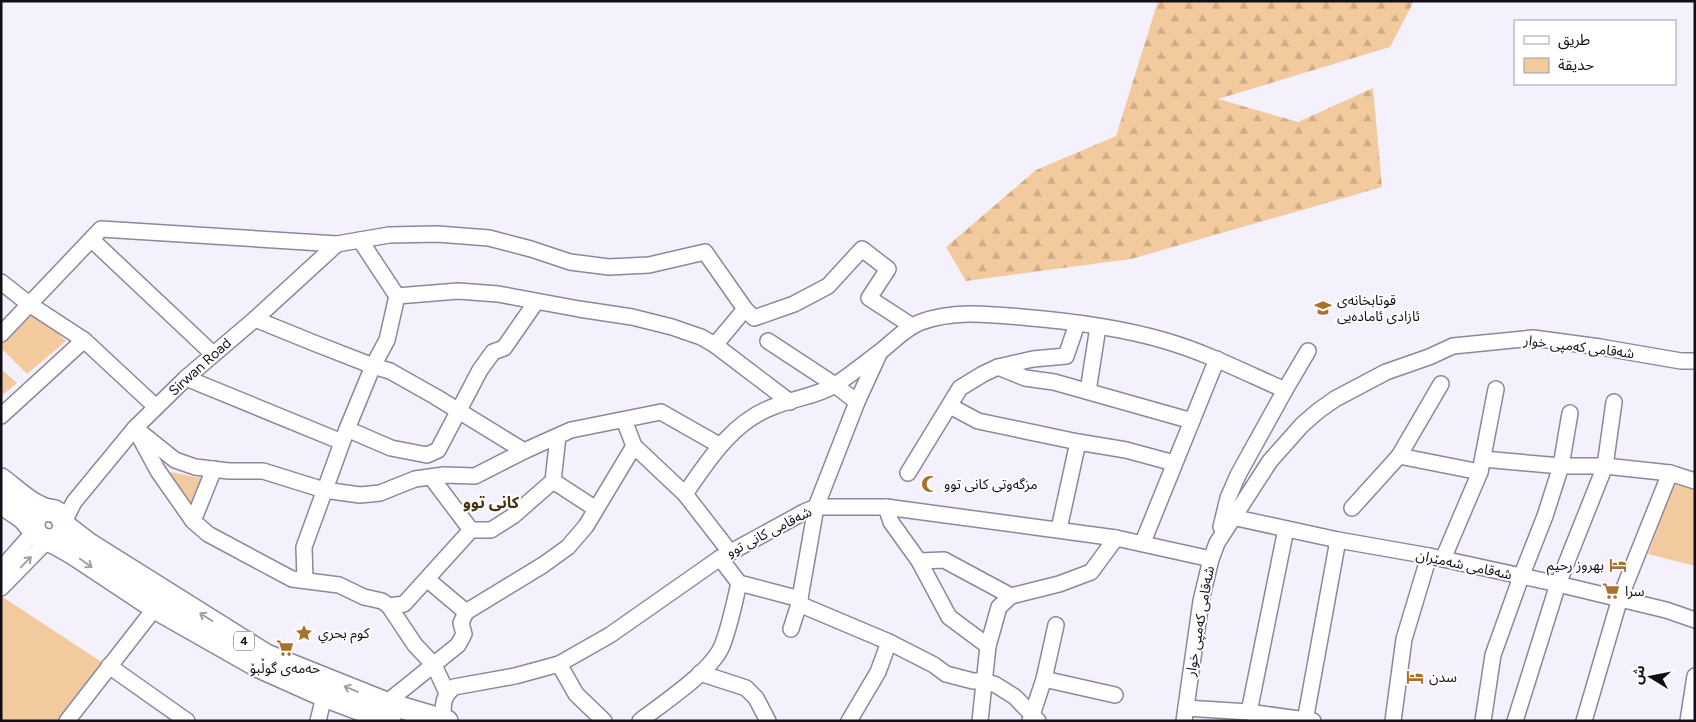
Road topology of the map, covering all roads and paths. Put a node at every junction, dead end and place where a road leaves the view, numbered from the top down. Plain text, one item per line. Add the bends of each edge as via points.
1 (92, 240) junction
2 (360, 240) junction
3 (337, 244) junction
4 (1, 282) edge
5 (397, 296) junction
6 (536, 302) junction
7 (29, 304) junction
8 (745, 309) junction
9 (255, 319) junction
10 (1077, 324) junction
11 (912, 326) junction
12 (1098, 327) junction
13 (1, 334) edge
14 (84, 340) junction
15 (768, 341) dead end
16 (715, 344) junction
17 (881, 351) junction
18 (1308, 351) dead end
19 (214, 354) junction
20 (1217, 359) junction
21 (1695, 362) edge
22 (373, 366) junction
23 (998, 367) junction
24 (186, 378) junction
25 (1441, 384) dead end
26 (835, 385) junction
27 (1496, 389) dead end
28 (1285, 390) junction
29 (1088, 391) junction
30 (790, 402) junction
31 (857, 402) junction
32 (1614, 402) dead end
33 (950, 406) junction
34 (156, 408) junction
35 (459, 410) junction
36 (1570, 413) dead end
37 (1, 416) edge
38 (624, 420) junction
39 (1192, 421) junction
40 (135, 428) junction
41 (345, 436) junction
42 (558, 436) junction
43 (1078, 442) junction
44 (634, 446) junction
45 (719, 446) junction
46 (524, 451) junction
47 (1399, 456) junction
48 (1174, 463) junction
49 (1481, 466) junction
50 (1561, 466) junction
51 (1605, 466) junction
52 (214, 469) junction
53 (1670, 473) junction
54 (908, 474) dead end
55 (431, 477) junction
56 (1, 479) edge
57 (553, 481) junction
58 (1695, 481) edge
59 (324, 490) junction
60 (685, 494) junction
61 (1, 503) edge
62 (816, 507) junction
63 (886, 508) junction
64 (1352, 508) dead end
65 (596, 509) junction
66 (1232, 517) junction
67 (193, 521) junction
68 (50, 528) junction
69 (1059, 529) junction
70 (1286, 529) junction
71 (471, 530) junction
72 (1116, 538) junction
73 (1338, 540) junction
74 (1143, 542) junction
75 (1217, 543) junction
76 (725, 555) junction
77 (1211, 558) junction
78 (1436, 558) junction
79 (919, 560) junction
80 (1, 569) edge
81 (1520, 577) junction
82 (306, 580) junction
83 (428, 580) junction
84 (739, 583) junction
85 (1558, 584) junction
86 (1, 588) edge
87 (1010, 596) junction
88 (1620, 598) junction
89 (799, 601) junction
90 (389, 606) junction
91 (155, 608) junction
92 (466, 612) junction
93 (1695, 620) edge
94 (1056, 625) dead end
95 (791, 630) dead end
96 (889, 642) junction
97 (988, 646) junction
98 (559, 664) junction
99 (434, 665) junction
100 (109, 666) junction
101 (700, 673) junction
102 (1695, 676) edge
103 (1044, 679) junction
104 (985, 681) junction
105 (447, 693) junction
106 (1115, 695) dead end
107 (324, 696) junction
108 (388, 712) edge
109 (1249, 712) junction
110 (1185, 715) edge
111 (1033, 719) edge
112 (445, 720) edge
113 (1308, 720) edge
114 (67, 721) edge
115 (187, 721) edge
116 (318, 721) edge
117 (604, 721) edge
118 (640, 721) edge
119 (768, 721) edge
120 (849, 721) edge
121 (980, 721) edge
122 (1393, 721) edge
123 (1483, 721) edge
124 (1516, 721) edge
125 (1584, 721) edge
126 (1688, 721) edge

1 - 3 street via 101,229
1 - 7 street
1 - 19 street
2 - 3 street
2 - 5 street
2 - 8 street via 389,235 437,234 490,238 570,262 609,267 649,265 705,252
3 - 9 street, Sirwan Road
4 - 7 street
5 - 6 street via 458,290
5 - 22 street via 387,340
6 - 16 street via 640,319 672,327
6 - 35 street via 504,348 493,352 480,370
7 - 13 street
7 - 14 street
8 - 11 street via 754,318 794,304 828,286 862,248 888,269 869,298
8 - 16 street
9 - 19 street, Sirwan Road
9 - 22 street
10 - 11 street via 1006,315 965,314
10 - 12 street
10 - 23 street via 1066,356
11 - 17 street
12 - 20 street via 1167,341
12 - 29 street
14 - 34 street
14 - 37 street
15 - 26 street
16 - 30 street
17 - 26 street
17 - 31 street
18 - 28 street
19 - 24 street, Sirwan Road
20 - 28 street
20 - 39 street
21 - 66 street, شەقامی کەمپی خوار via 1533,338 1452,346 1386,372 1318,411 1270,461
22 - 35 street via 390,371
22 - 41 street
23 - 29 street via 1025,378
23 - 33 street via 960,388
24 - 34 street, Sirwan Road
24 - 41 street
25 - 47 street
26 - 30 street
26 - 31 street
27 - 49 street
28 - 75 street via 1238,475 1228,498
29 - 39 street
30 - 45 street via 763,411
31 - 62 street
32 - 51 street
33 - 43 street via 978,421
33 - 54 street
34 - 40 street, Sirwan Road
35 - 41 street via 438,450 427,455
35 - 46 street
36 - 50 street
38 - 42 street via 571,430
38 - 44 street
38 - 45 street via 661,412
39 - 48 street
40 - 52 street via 176,460 194,467
40 - 67 street via 158,471
40 - 68 street, Sirwan Road
41 - 59 street
42 - 46 street
42 - 57 street
43 - 48 street
43 - 69 street
44 - 60 street
44 - 65 street
45 - 60 street
46 - 55 street via 475,476
47 - 49 street
47 - 64 street
48 - 74 street
49 - 50 street
49 - 78 street
50 - 51 street
50 - 81 street
51 - 53 street
51 - 85 street
52 - 59 street via 263,471
52 - 67 street
53 - 58 street
53 - 88 street
55 - 59 street via 415,479 380,493 360,495
55 - 71 street
56 - 68 highway, 4 via 41,509
57 - 65 street
57 - 71 street via 513,516 491,530
59 - 82 street via 304,547
60 - 76 street
61 - 68 highway, 4 via 23,518
62 - 63 street, شەقامی کانی توو
62 - 76 street, شەقامی کانی توو
62 - 89 street
63 - 69 street, شەقامی کانی توو
63 - 79 street via 891,522
65 - 92 street via 568,547 543,566
66 - 70 street, شەقامی شەمێران
66 - 75 street, شەقامی کەمپی خوار
67 - 82 street via 208,534 292,578
68 - 80 street, Sirwan Road via 32,534
86 -> 68 street via 44,544
68 -> 91 highway, 4 via 72,553
108 -> 68 highway, 4 via 266,655 88,544
69 - 72 street, شەقامی کانی توو
70 - 73 street, شەقامی شەمێران
70 - 109 street
71 - 83 street
72 - 74 street, شەقامی کانی توو
72 - 87 street via 1091,572
73 - 78 street, شەقامی شەمێران
73 - 113 street
74 - 77 street, شەقامی کانی توو
75 - 77 street, شەقامی کەمپی خوار
76 - 84 street
76 - 98 street, شەقامی کانی توو via 610,635
77 - 110 street, شەقامی کەمپی خوار via 1201,601
78 - 81 street, شەقامی شەمێران
78 - 122 street via 1404,638
79 - 87 street via 944,560
79 - 97 street via 949,617
81 - 85 street, شەقامی شەمێران
81 - 123 street via 1493,655
82 - 90 street via 339,585
83 - 90 street via 404,604
83 - 92 street
84 - 89 street
84 - 101 street via 722,646
85 - 88 street, شەقامی شەمێران
85 - 124 street
87 - 97 street via 1000,607
88 - 93 street, شەقامی شەمێران
88 - 125 street
89 - 95 street
89 - 96 street
90 - 99 street via 415,645
91 - 100 street
91 - 107 highway, 4 via 259,667
92 - 99 street via 460,623 464,634 458,645
94 - 103 street
96 - 104 street via 946,674
96 - 120 street via 878,672
97 - 104 street
98 - 105 street, شەقامی کانی توو via 454,687
98 - 117 street via 576,694
99 - 105 street
99 - 108 street
100 - 114 street
100 - 115 street
101 - 118 street
101 - 119 street via 746,688 756,698
102 - 126 street
103 - 106 street
103 - 111 street
104 - 111 street via 1015,697
104 - 121 street
105 - 112 street via 443,704
107 - 108 highway, 4
107 - 116 street
108 - 112 highway, 4
109 - 110 street
109 - 113 street

